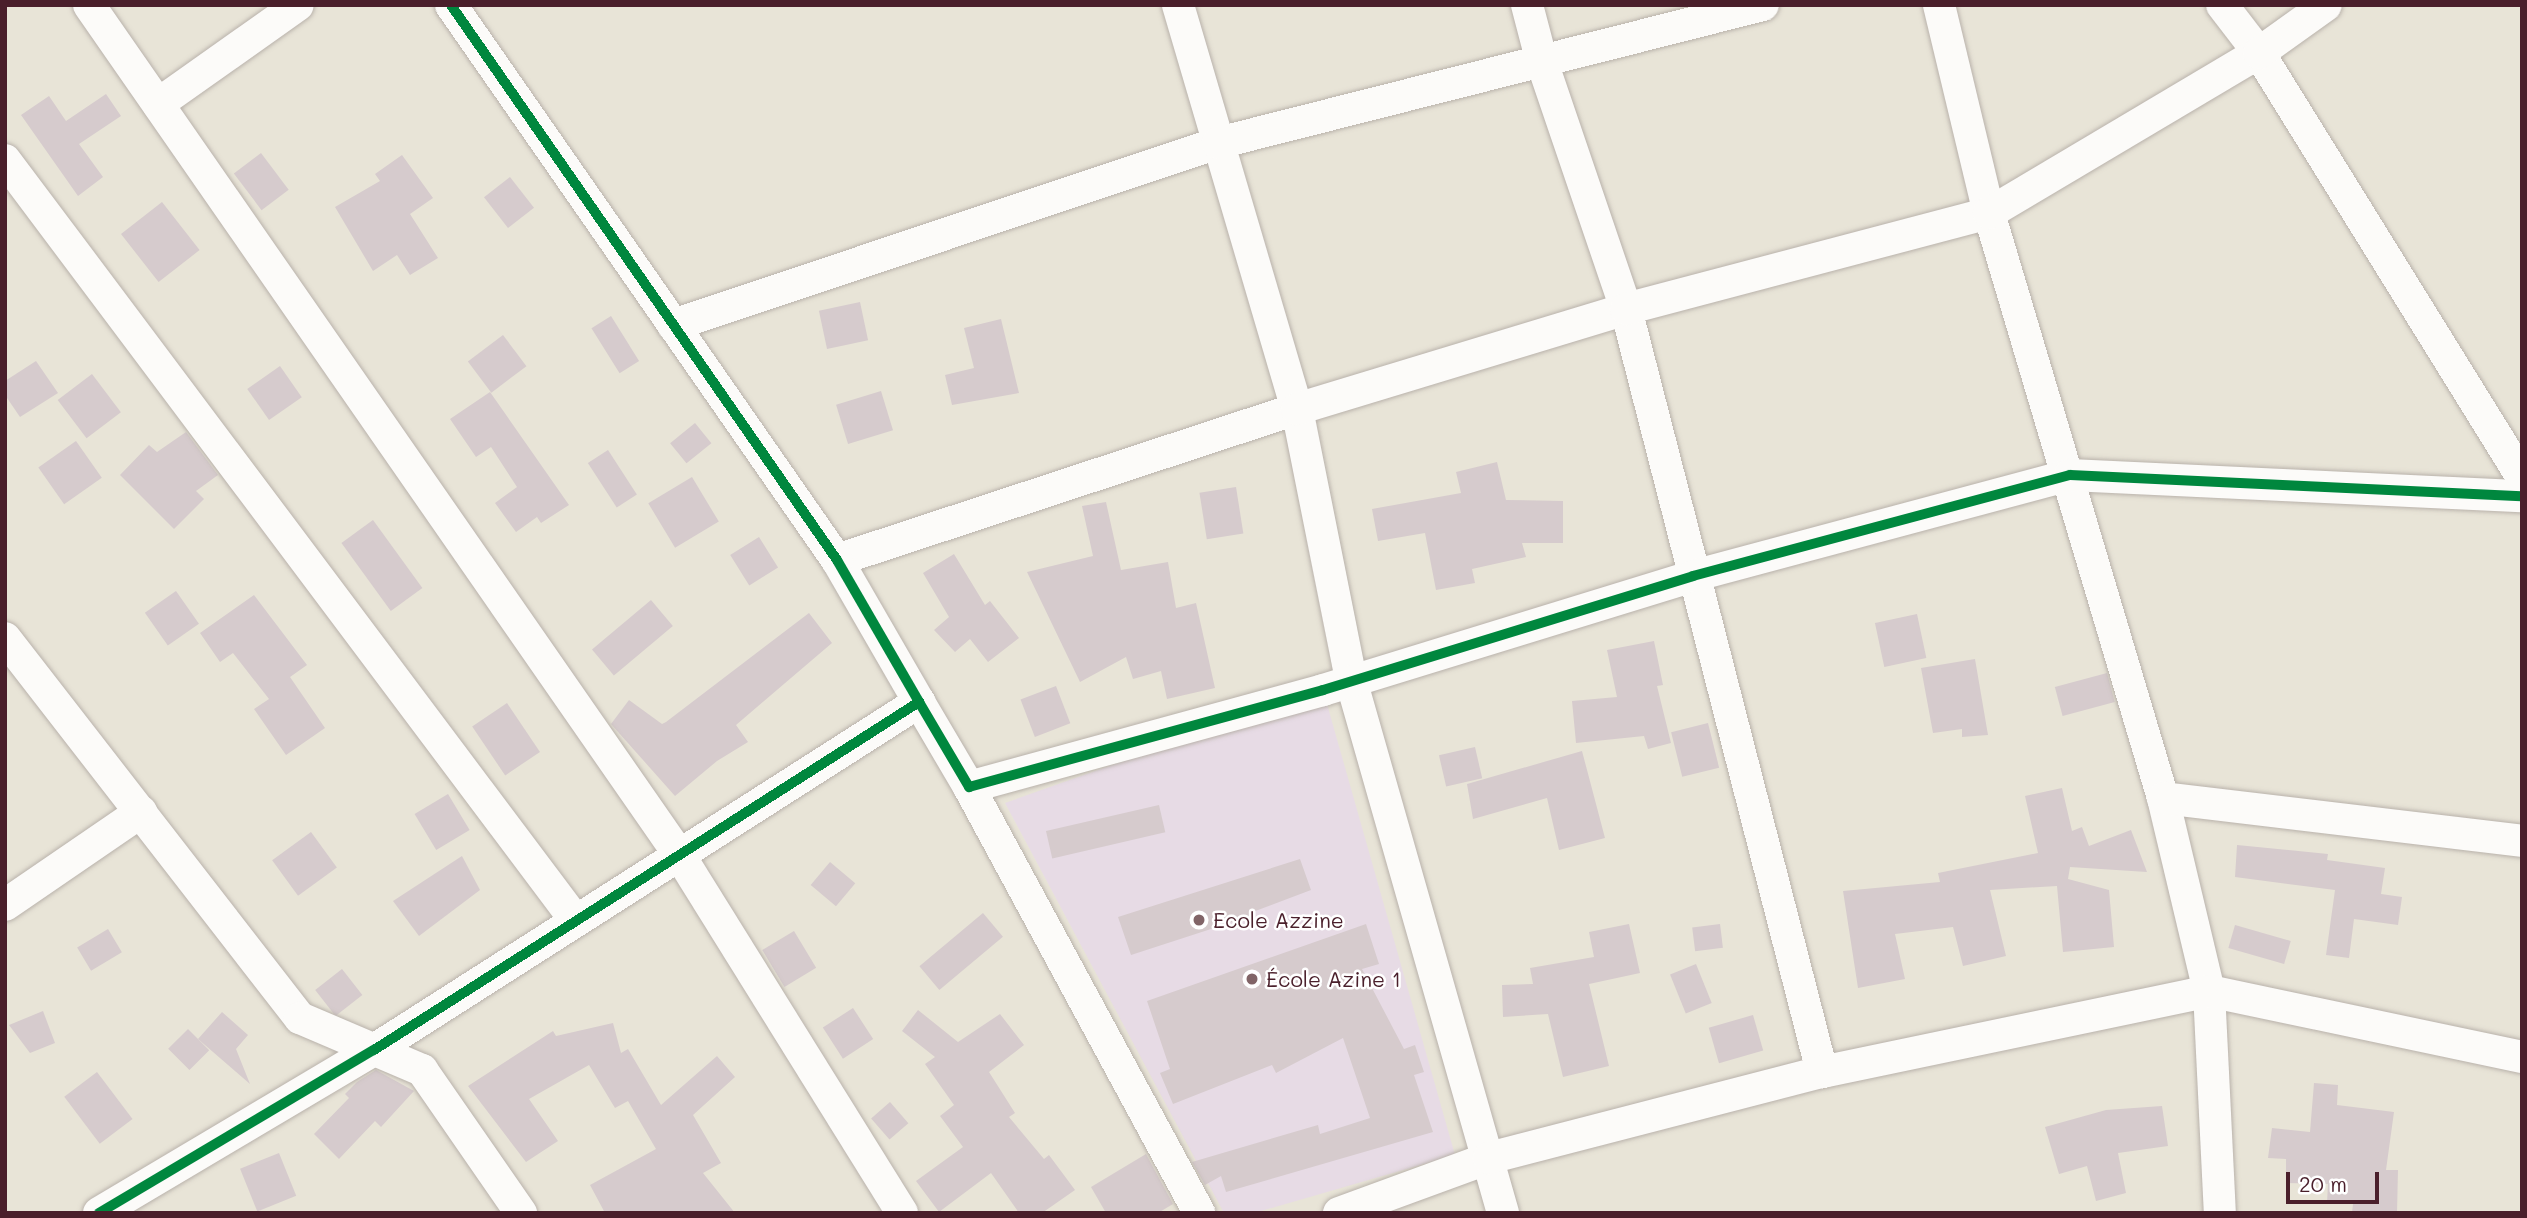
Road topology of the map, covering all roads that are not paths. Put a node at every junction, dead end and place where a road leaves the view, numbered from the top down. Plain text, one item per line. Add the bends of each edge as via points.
1 (89, 5) edge
2 (298, 5) edge
3 (451, 5) edge
4 (1178, 5) edge
5 (1527, 5) edge
6 (1763, 5) edge
7 (1939, 5) edge
8 (2222, 5) edge
9 (2326, 5) edge
10 (2259, 53) junction
11 (1542, 62) junction
12 (158, 104) junction
13 (1218, 143) junction
14 (12, 180) edge
15 (1989, 213) junction
16 (1626, 309) junction
17 (673, 325) junction
18 (1297, 409) junction
19 (2070, 475) junction
20 (2522, 477) edge
21 (2522, 496) edge
22 (837, 560) junction
23 (1693, 576) junction
24 (5, 638) edge
25 (1351, 680) junction
26 (919, 702) junction
27 (970, 787) junction
28 (2163, 798) junction
29 (141, 812) junction
30 (2522, 841) edge
31 (680, 856) junction
32 (5, 905) edge
33 (576, 921) junction
34 (2209, 991) junction
35 (374, 1049) junction
36 (2522, 1057) edge
37 (1822, 1072) junction
38 (1489, 1158) junction
39 (144, 1202) edge
40 (99, 1213) edge
41 (521, 1213) edge
42 (902, 1213) edge
43 (1199, 1213) edge
44 (1339, 1213) edge
45 (1503, 1213) edge
46 (2220, 1213) edge

1 - 12 street
2 - 12 street
3 - 17 street
4 - 13 street
5 - 11 street
6 - 11 street
7 - 15 street
8 - 10 street
9 - 10 street
10 - 15 street
10 - 20 street
11 - 13 street
11 - 16 street
12 - 31 street
13 - 17 street
13 - 18 street
14 - 33 street
15 - 16 street
15 - 19 street
16 - 18 street
16 - 23 street
17 - 22 street
18 - 22 street
18 - 25 street
19 - 21 street
19 - 23 street
19 - 28 street
22 - 26 street
23 - 25 street
23 - 37 street
24 - 29 street
25 - 27 street
25 - 38 street
26 - 27 street
26 - 31 street
27 - 43 street
28 - 30 street
28 - 34 street
29 - 32 street
29 - 35 street via 300,1018
31 - 33 street
31 - 42 street
33 - 35 street
34 - 36 street
34 - 37 street
34 - 46 street
35 - 39 street
35 - 41 street via 422,1070
37 - 38 street
38 - 44 street
38 - 45 street
39 - 40 street

